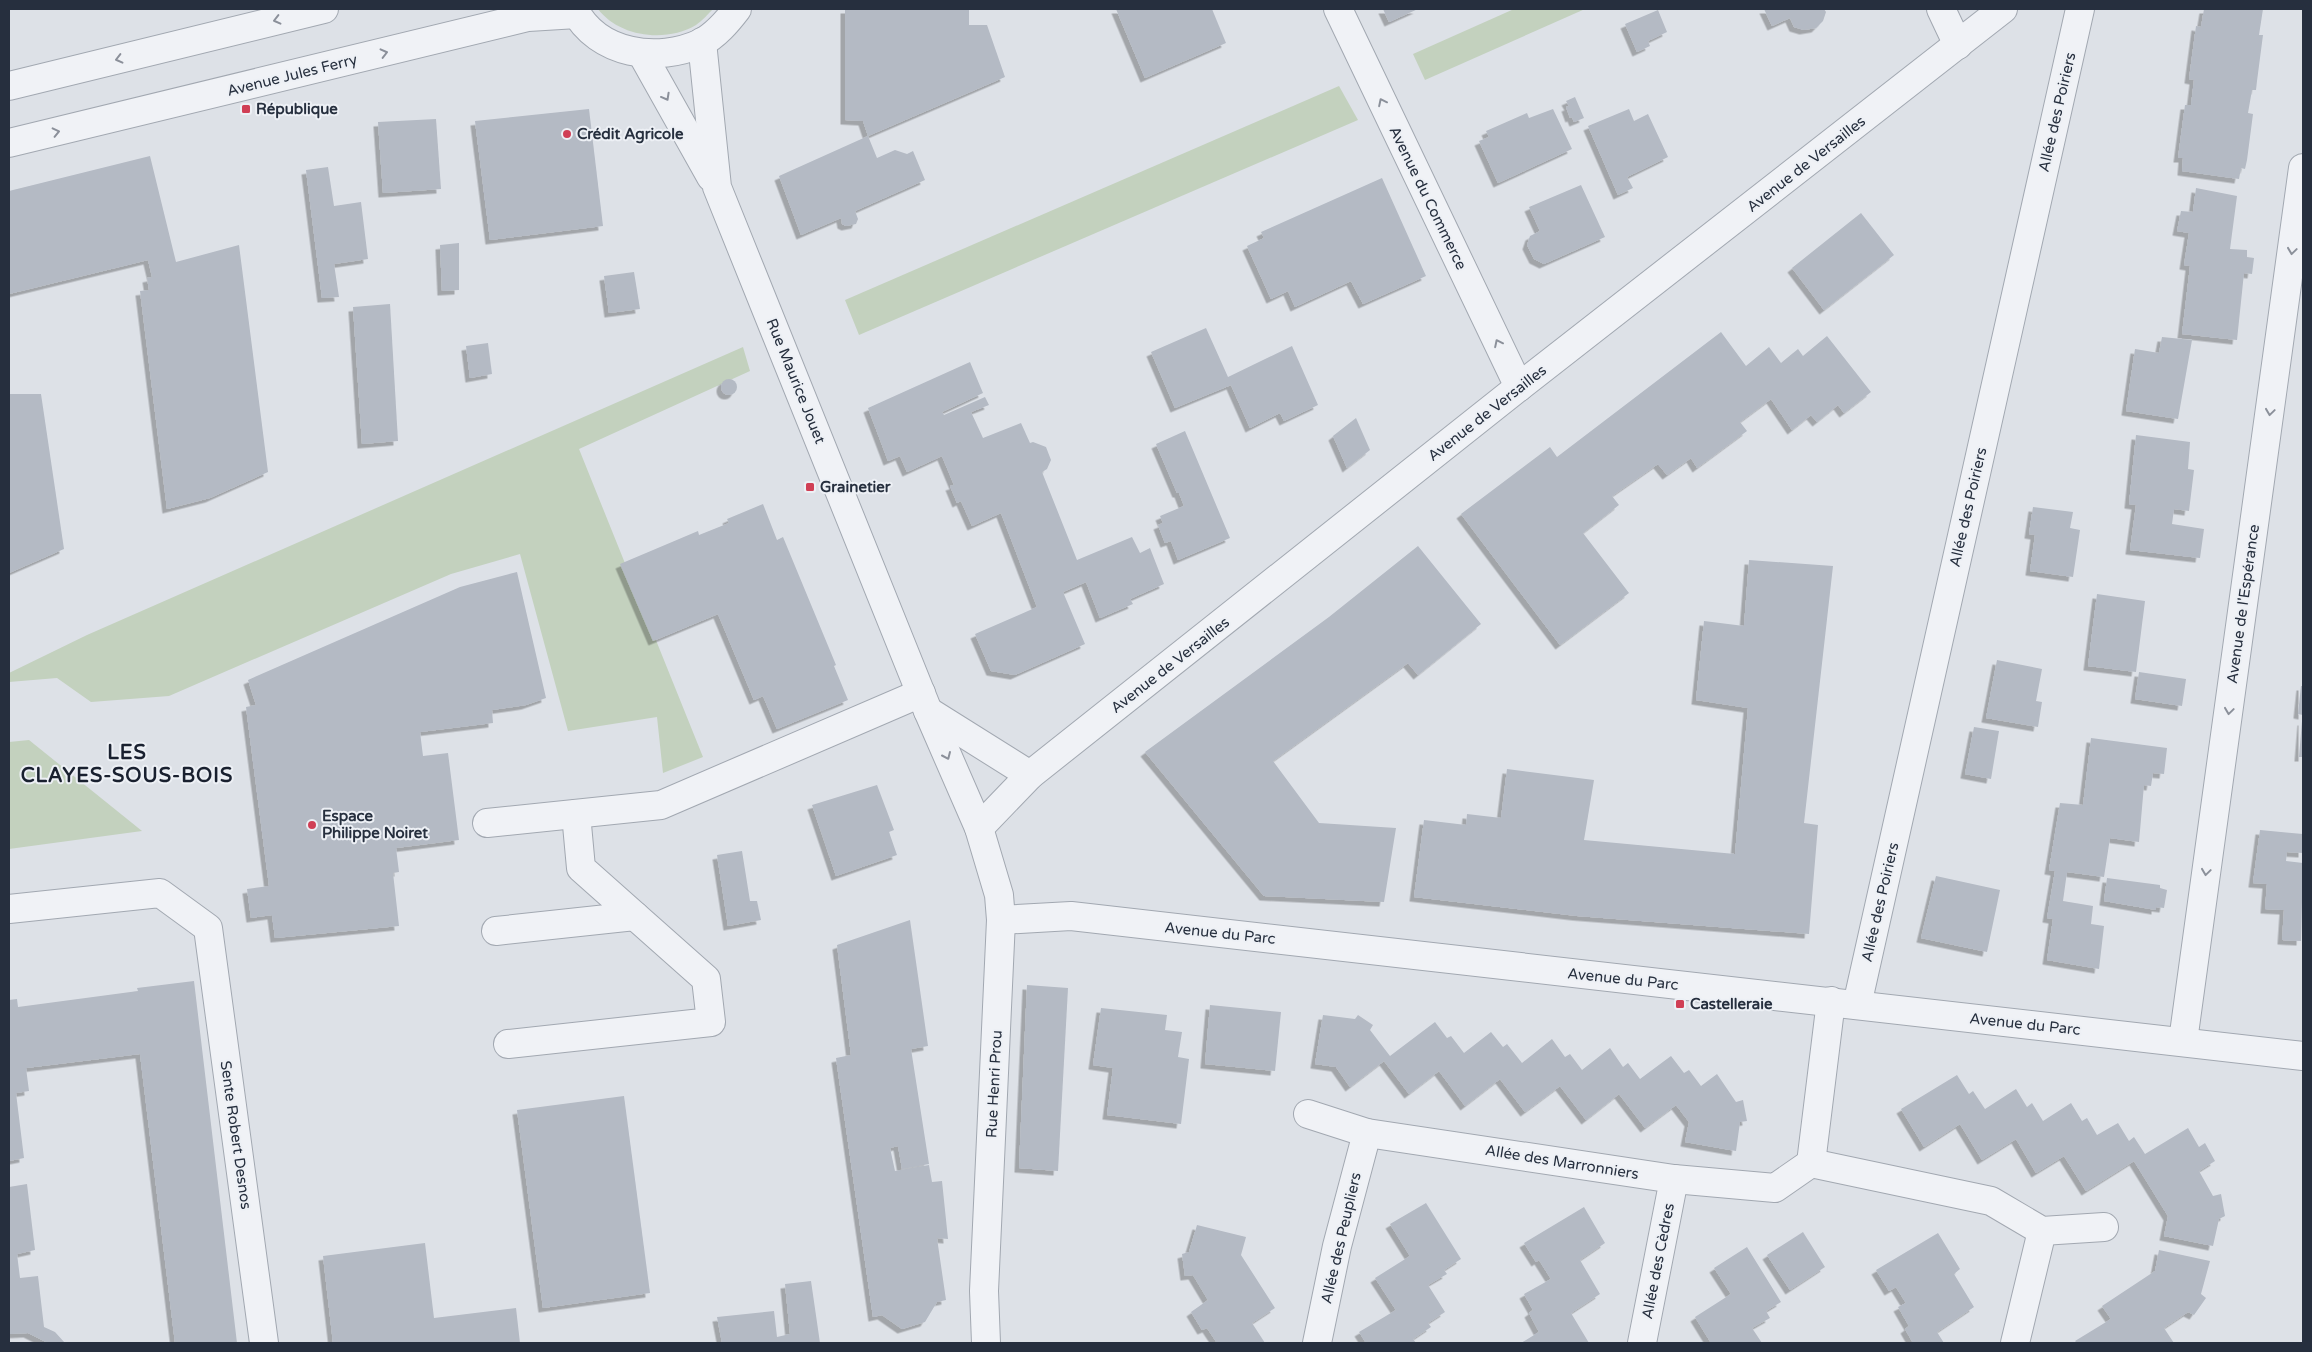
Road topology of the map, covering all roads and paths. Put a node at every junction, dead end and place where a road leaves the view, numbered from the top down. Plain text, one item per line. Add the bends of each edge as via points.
1 (324, 9) edge
2 (736, 9) edge
3 (1338, 9) edge
4 (1940, 9) edge
5 (2003, 9) edge
6 (2080, 9) edge
7 (575, 12) edge
8 (702, 42) junction
9 (1958, 45) junction
10 (642, 54) junction
11 (9, 86) edge
12 (9, 143) edge
13 (2303, 168) edge
14 (717, 187) junction
15 (1519, 387) junction
16 (924, 702) junction
17 (1030, 775) junction
18 (576, 814) junction
19 (487, 823) dead end
20 (980, 828) junction
21 (9, 909) edge
22 (635, 916) junction
23 (1001, 920) junction
24 (496, 931) dead end
25 (1844, 1003) junction
26 (2183, 1041) junction
27 (508, 1044) dead end
28 (2303, 1056) edge
29 (1308, 1114) dead end
30 (1367, 1133) junction
31 (1811, 1163) junction
32 (1674, 1179) junction
33 (2104, 1226) dead end
34 (2042, 1231) junction
35 (264, 1343) edge
36 (986, 1343) edge
37 (1317, 1343) edge
38 (1642, 1343) edge
39 (2015, 1343) edge

1 -> 11 street
2 - 8 street via 723,27
15 -> 3 street, Avenue du Commerce
4 - 9 street
5 - 9 street, Avenue de Versailles
6 - 25 street, Allée des Poiriers
7 - 10 street via 595,34 617,47
12 -> 7 street, Avenue Jules Ferry via 528,17
8 - 10 street via 673,53
8 - 14 street, Rue Maurice Jouet
9 - 15 street, Avenue de Versailles
10 -> 14 street
13 -> 26 street, Avenue de l'Espérance
14 - 16 street, Rue Maurice Jouet
15 - 17 street, Avenue de Versailles
16 - 17 street
16 - 18 street via 661,805
16 -> 20 street, Rue Maurice Jouet
17 - 20 street, Avenue de Versailles
18 - 19 street
18 - 22 street via 581,868
20 - 23 street, Rue Henri Prou via 999,895
21 - 35 street, Sente Robert Desnos via 160,892 208,928
22 - 24 street
22 - 27 street via 706,978 711,1022
23 - 25 street, Avenue du Parc via 1071,916
23 - 36 street, Rue Henri Prou via 984,1291
25 - 26 street, Avenue du Parc
25 - 31 street
26 - 28 street, Avenue du Parc
29 - 30 street, Allée des Marronniers
30 - 32 street, Allée des Marronniers
30 - 37 street, Allée des Peupliers via 1337,1246
31 - 32 street, Allée des Marronniers via 1775,1188
31 - 34 street via 1991,1201
32 - 38 street, Allée des Cèdres
33 - 34 street
34 - 39 street

